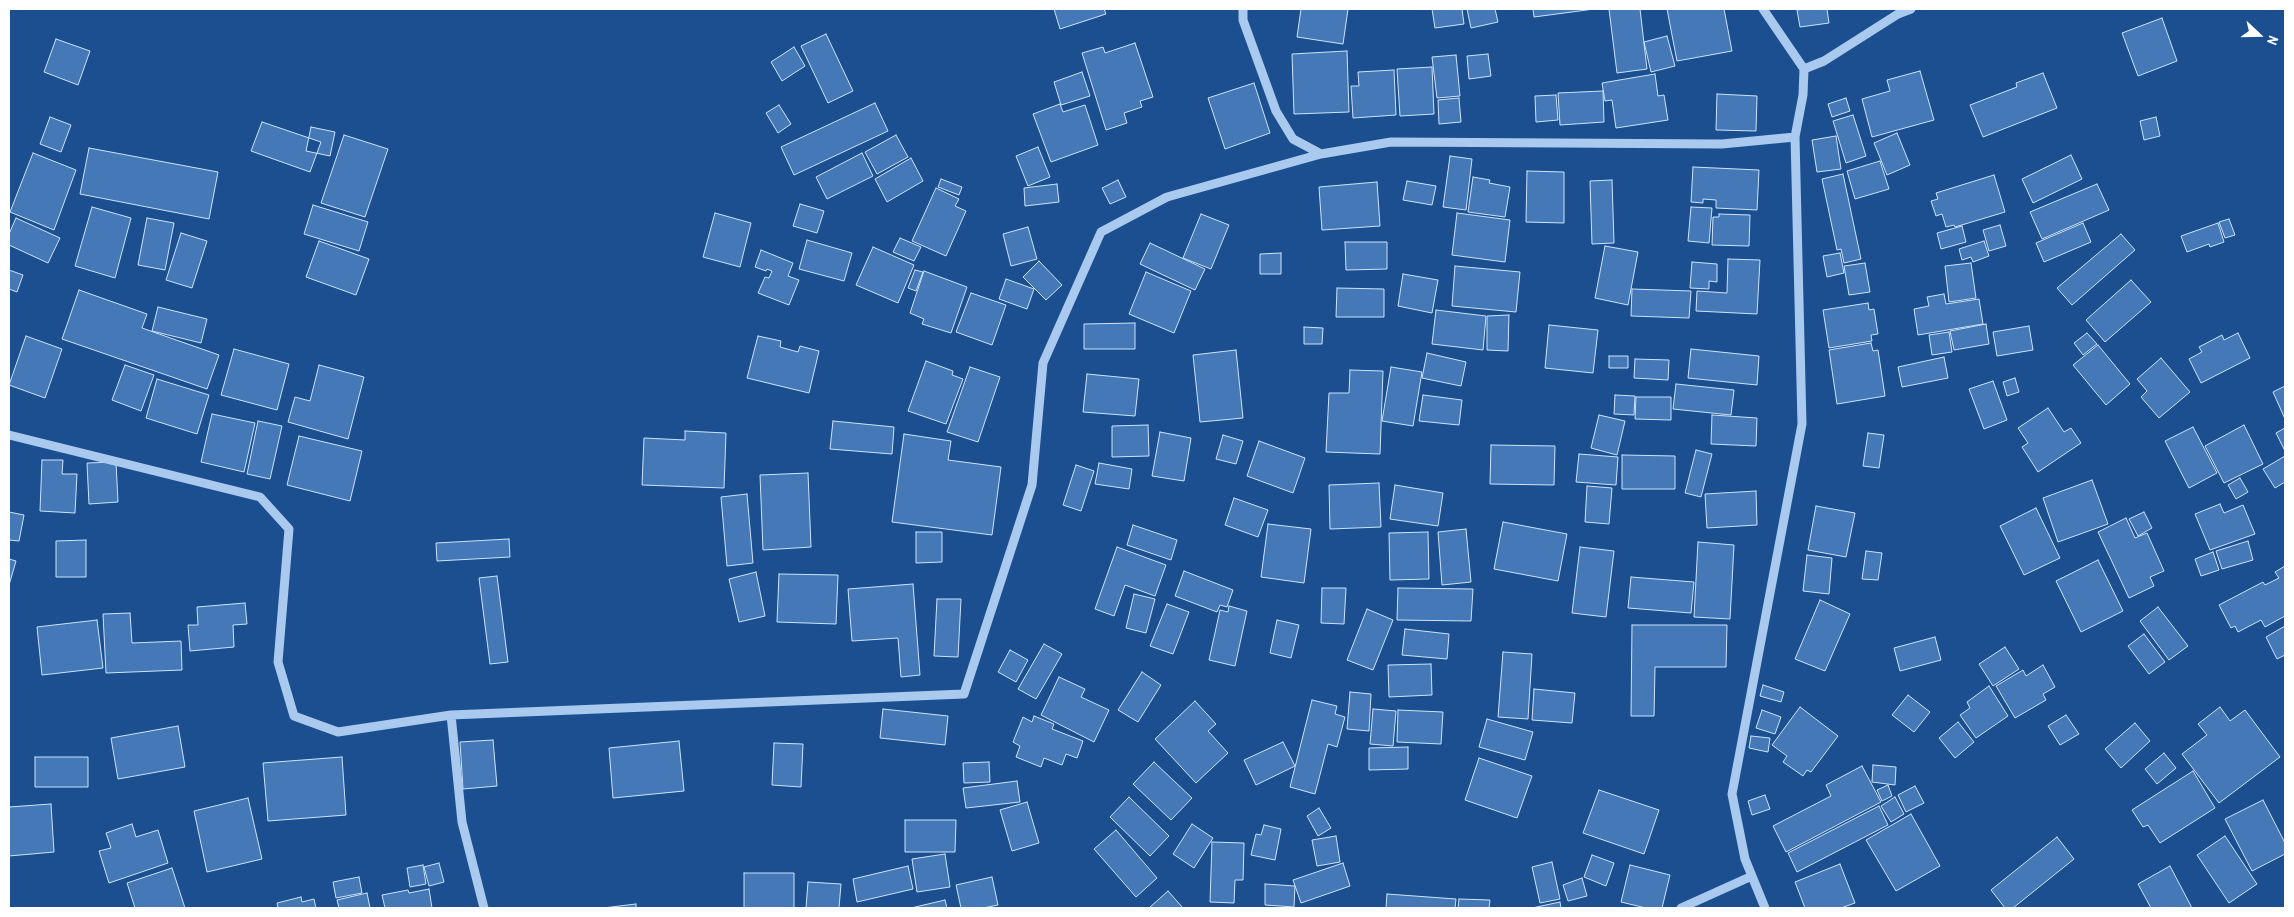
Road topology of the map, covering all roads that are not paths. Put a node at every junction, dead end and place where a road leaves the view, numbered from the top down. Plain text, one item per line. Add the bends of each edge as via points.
1 (1243, 9) edge
2 (1763, 9) edge
3 (1911, 9) edge
4 (1804, 69) junction
5 (1795, 137) junction
6 (1321, 154) junction
7 (9, 435) edge
8 (451, 715) junction
9 (1752, 876) junction
10 (484, 908) edge
11 (1681, 908) edge
12 (1765, 908) edge

1 - 6 street via 1243,20 1276,111 1293,139
2 - 4 street
3 - 4 street via 1824,61
4 - 5 street
5 - 6 street via 1722,144 1391,142
5 - 9 street via 1802,424 1732,794 1745,859
6 - 8 street via 1167,197 1101,232 1043,363 1032,485 964,694
7 - 8 street via 260,497 289,529 278,662 294,716 338,732
8 - 10 street via 462,822
9 - 11 street
9 - 12 street

